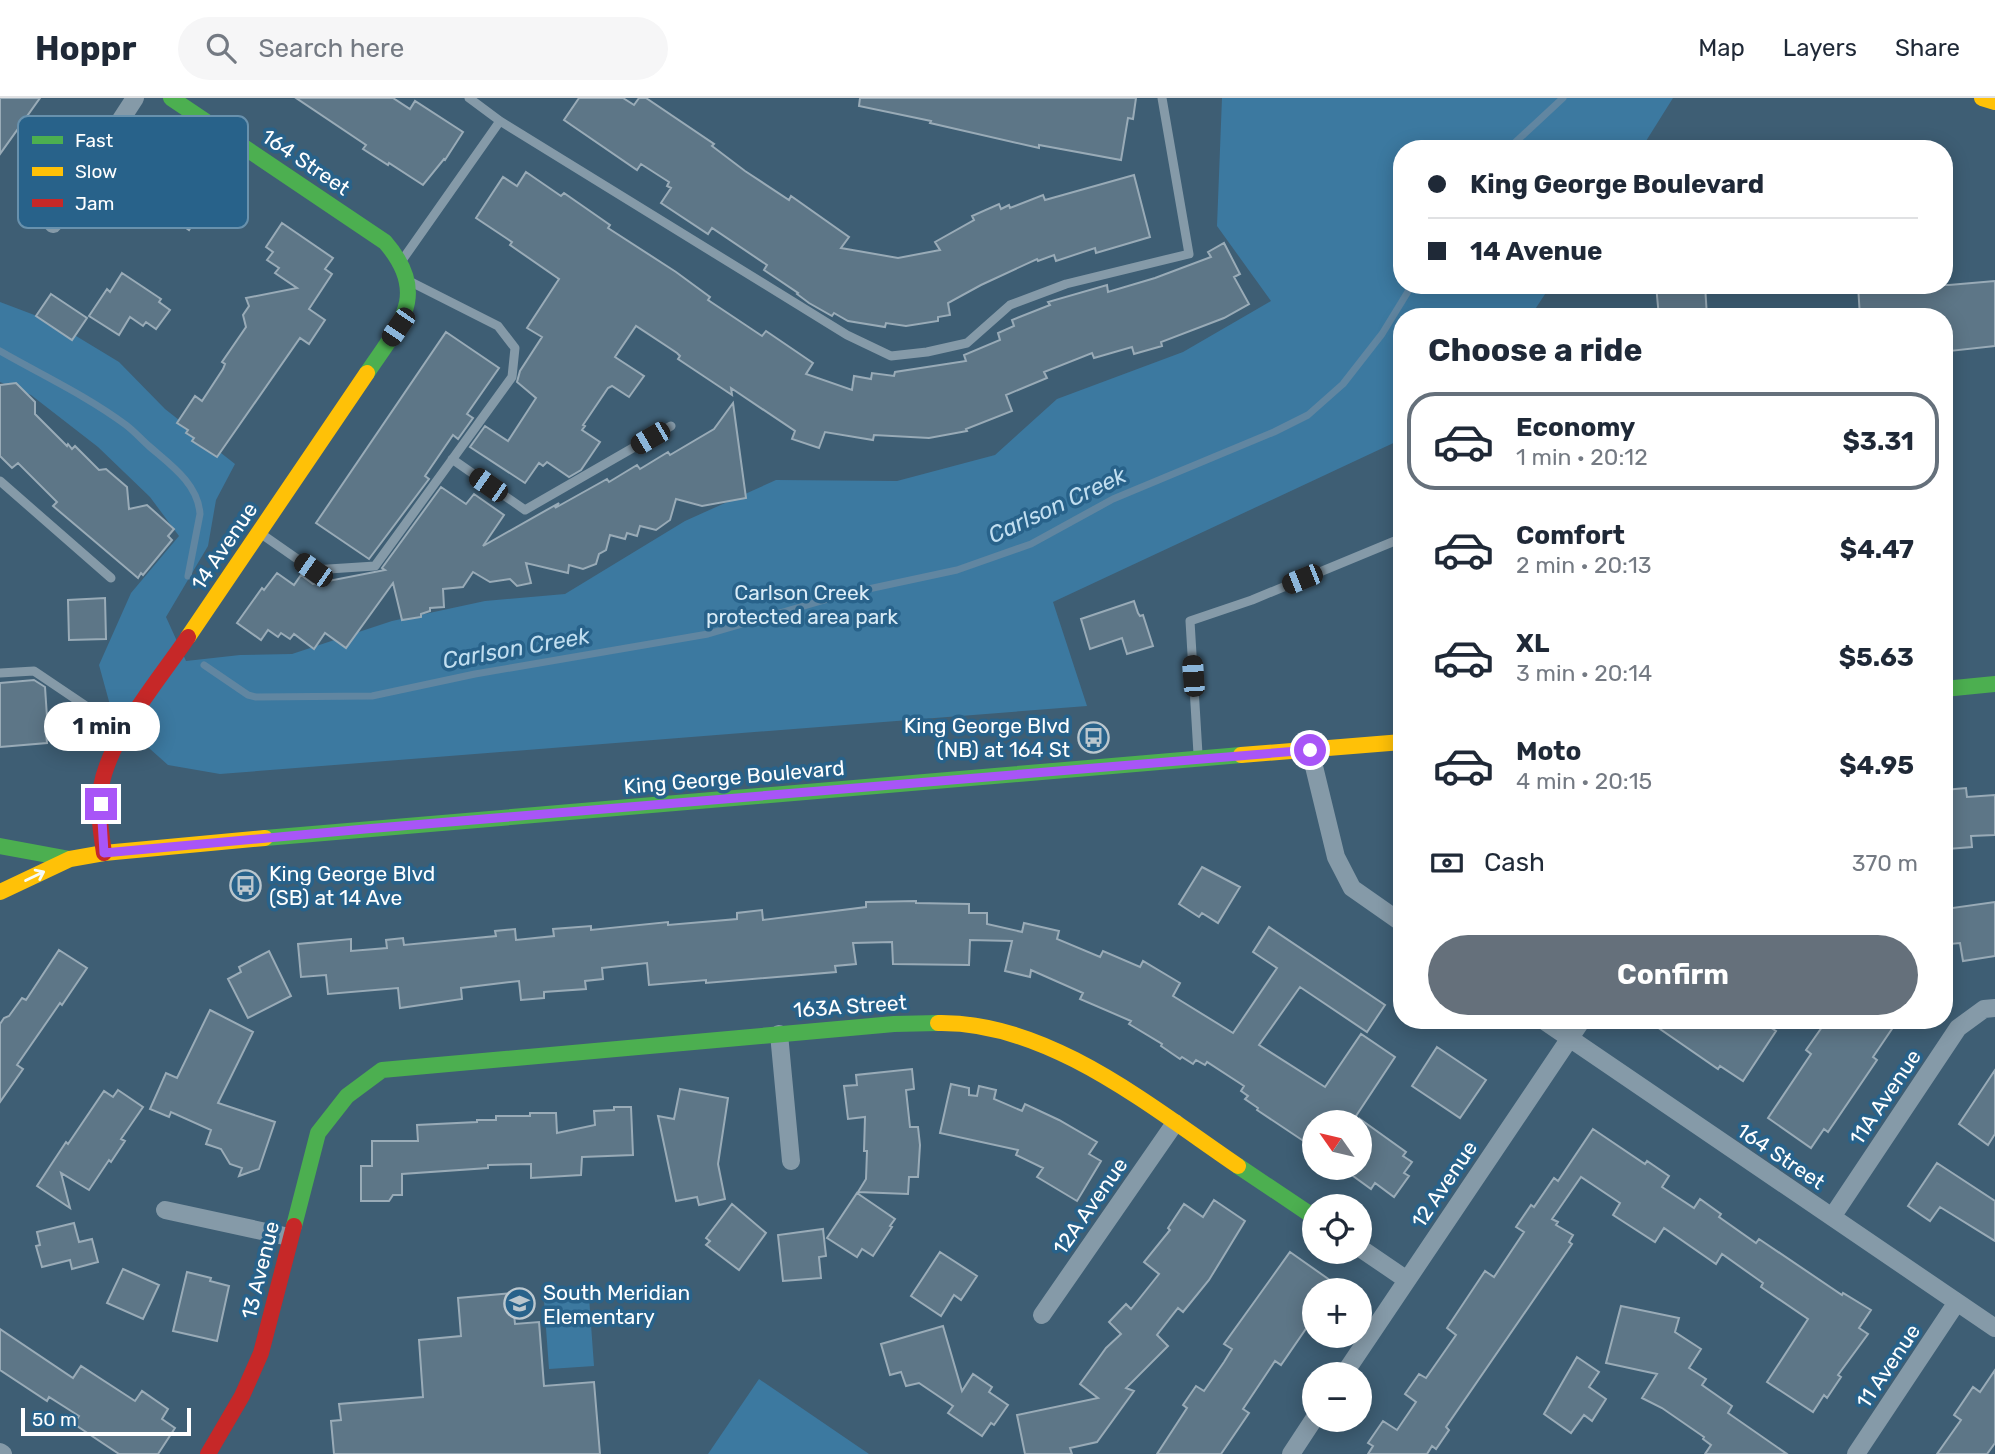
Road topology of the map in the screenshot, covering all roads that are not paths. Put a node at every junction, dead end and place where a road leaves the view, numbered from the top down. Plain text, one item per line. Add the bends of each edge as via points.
1 (135, 98) edge
2 (171, 98) edge
3 (469, 98) edge
4 (1162, 98) edge
5 (1982, 98) edge
6 (1995, 102) edge
7 (123, 116) edge
8 (198, 116) edge
9 (500, 121) junction
10 (248, 150) edge
11 (406, 271) junction
12 (671, 426) dead end
13 (452, 459) junction
14 (0, 481) edge
15 (259, 532) junction
16 (1393, 542) edge
17 (111, 578) dead end
18 (0, 673) edge
19 (1991, 684) edge
20 (1953, 688) edge
21 (123, 730) junction
22 (1393, 743) edge
23 (1310, 750) junction
24 (1198, 759) junction
25 (0, 846) edge
26 (104, 853) junction
27 (70, 859) junction
28 (0, 892) edge
29 (1393, 917) edge
30 (1989, 1009) edge
31 (1555, 1029) edge
32 (1576, 1029) edge
33 (779, 1034) junction
34 (1569, 1039) junction
35 (347, 1096) joint
36 (1175, 1123) junction
37 (791, 1161) dead end
38 (1302, 1209) edge
39 (165, 1210) dead end
40 (1832, 1217) junction
41 (289, 1237) junction
42 (1372, 1256) edge
43 (1407, 1280) junction
44 (1957, 1303) junction
45 (1042, 1315) dead end
46 (1995, 1328) edge
47 (1353, 1362) edge
48 (1305, 1432) edge
49 (208, 1454) edge
50 (1291, 1454) edge
51 (1856, 1454) edge

1 - 7 street
2 - 8 main road, 164 Street
3 - 9 lane
4 - 9 lane via 1189,254 1066,284 1010,306 967,343 891,356 847,335
5 - 6 main road
9 - 11 lane
10 - 11 main road, 164 Street via 384,242
11 - 13 lane via 498,326 515,348 512,376
11 - 15 main road, 14 Avenue via 407,310 398,327
12 - 13 lane via 525,510
13 - 15 lane via 375,566 313,570
14 - 17 lane
15 - 21 main road, 14 Avenue
16 - 24 lane via 1189,621
18 - 21 lane via 34,671
19 - 20 main road
21 - 26 main road, 14 Avenue via 101,788
22 - 23 main road, King George Boulevard
23 - 24 main road, King George Boulevard
23 - 29 street via 1336,857 1352,888
24 - 26 main road, King George Boulevard
25 - 27 main road, King George Boulevard
26 - 27 main road, King George Boulevard
28 -> 27 main road, King George Boulevard
30 - 40 street, 11A Avenue via 1958,1028
31 - 34 street, 164 Street
32 - 34 street, 12 Avenue
33 - 35 main road, 163A Street via 382,1070
33 - 36 main road, 163A Street via 949,1023 1007,1033 1062,1052
33 - 37 street
34 - 40 street, 164 Street
34 - 43 street, 12 Avenue
35 - 41 main road, 13 Avenue via 318,1133
36 - 38 main road, 163A Street
36 - 45 street, 12A Avenue
39 - 41 street
40 - 44 street, 164 Street
41 - 49 main road, 13 Avenue via 261,1353
42 - 43 street
43 - 47 street, 12 Avenue
44 - 46 street, 164 Street
44 - 51 street, 11 Avenue
48 - 50 street

